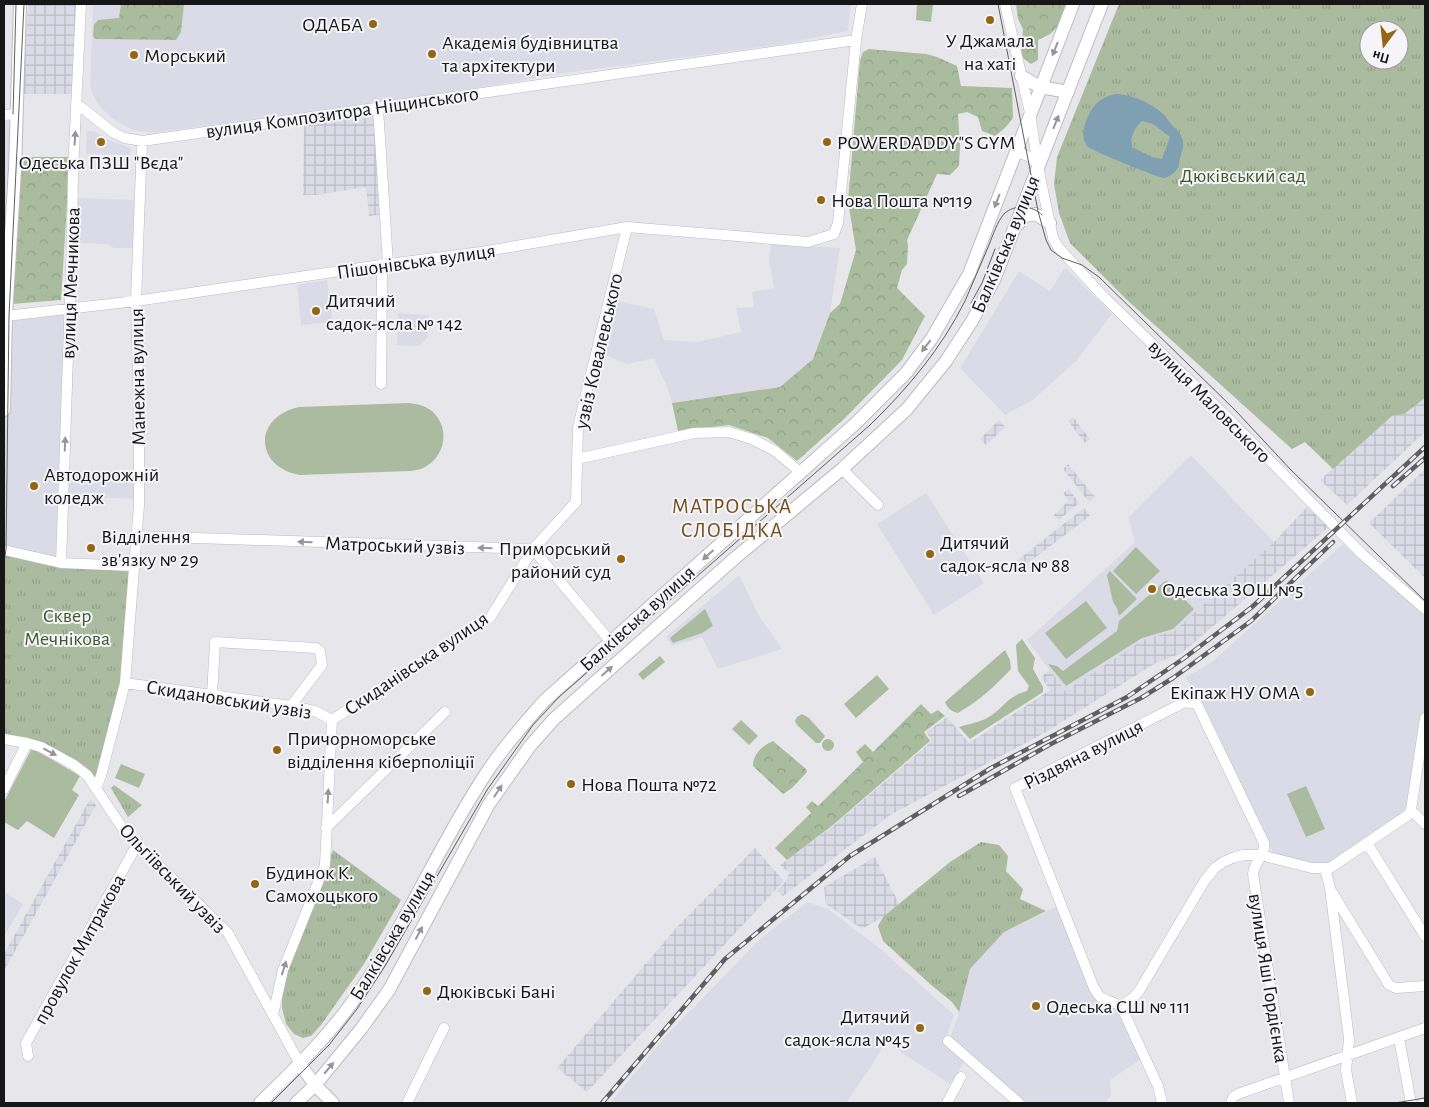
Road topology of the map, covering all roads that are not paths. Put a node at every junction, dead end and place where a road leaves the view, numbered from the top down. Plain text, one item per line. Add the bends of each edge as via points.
1 (20, 4) edge
2 (81, 4) edge
3 (862, 4) edge
4 (1005, 4) edge
5 (1073, 4) edge
6 (1102, 4) edge
7 (856, 40) junction
8 (1021, 76) junction
9 (1040, 87) junction
10 (1068, 92) junction
11 (77, 104) junction
12 (378, 108) junction
13 (1030, 113) junction
14 (10, 115) edge
15 (142, 141) junction
16 (1016, 151) junction
17 (1038, 167) junction
18 (1050, 223) junction
19 (627, 228) junction
20 (1013, 228) junction
21 (388, 264) junction
22 (136, 301) junction
23 (69, 310) junction
24 (6, 316) junction
25 (5, 348) edge
26 (381, 384) dead end
27 (4, 410) edge
28 (577, 459) junction
29 (842, 469) junction
30 (800, 472) junction
31 (878, 505) dead end
32 (136, 536) junction
33 (533, 549) junction
34 (4, 550) edge
35 (61, 563) junction
36 (133, 566) junction
37 (1425, 609) edge
38 (611, 642) junction
39 (125, 683) junction
40 (212, 695) junction
41 (291, 706) junction
42 (445, 712) dead end
43 (332, 720) junction
44 (1425, 720) edge
45 (4, 739) edge
46 (27, 743) junction
47 (96, 788) junction
48 (4, 789) edge
49 (1411, 810) junction
50 (1425, 824) edge
51 (326, 828) junction
52 (138, 843) junction
53 (1367, 843) junction
54 (1261, 855) junction
55 (1325, 869) junction
56 (1330, 888) junction
57 (1425, 936) edge
58 (1425, 986) edge
59 (1121, 1006) junction
60 (273, 1015) junction
61 (444, 1028) dead end
62 (1425, 1028) edge
63 (1399, 1038) junction
64 (948, 1041) dead end
65 (28, 1056) dead end
66 (1348, 1057) junction
67 (300, 1064) junction
68 (1284, 1076) junction
69 (961, 1077) dead end
70 (315, 1086) junction
71 (260, 1103) edge
72 (296, 1103) edge
73 (333, 1103) edge
74 (407, 1103) edge
75 (947, 1103) edge
76 (1019, 1103) edge
77 (1162, 1103) edge
78 (1231, 1103) edge
79 (1289, 1103) edge
80 (1352, 1103) edge
81 (1411, 1103) edge

1 - 14 main road
2 - 11 street, вулиця Мечникова
3 - 7 street
4 - 8 street, вулиця Маловського
5 -> 9 main road, Балківська вулиця
6 - 10 main road, Балківська вулиця
7 - 12 street, вулиця Композитора Ніщинського
7 - 19 street, Пішонівська вулиця via 838,223 834,234 808,242
8 - 9 main road
8 - 13 street, вулиця Маловського
9 - 10 main road
9 - 13 main road, Балківська вулиця
17 -> 10 main road, Балківська вулиця
11 - 15 street, вулиця Композитора Ніщинського via 114,133
23 -> 11 street, вулиця Мечникова
12 - 15 street, вулиця Композитора Ніщинського
12 - 21 street
13 - 16 main road, Балківська вулиця
13 - 17 street, вулиця Маловського
14 - 24 main road
15 - 22 street, Манежна вулиця
16 - 17 street via 1032,158
16 -> 30 main road, Балківська вулиця via 968,274 932,338 906,373
17 - 18 street, вулиця Маловського
17 - 20 main road, Балківська вулиця
18 - 20 main road via 1035,214 1025,216
18 - 37 street, вулиця Маловського via 1058,247 1101,294 1362,554
19 - 21 street, Пішонівська вулиця
19 - 28 street, узвіз Ковалевського via 578,427
20 - 29 main road, Балківська вулиця via 994,280 946,361 907,409
21 - 22 street, Пішонівська вулиця
21 - 26 street via 382,272
22 - 23 street, Пішонівська вулиця
22 - 32 street, Манежна вулиця via 139,505
23 - 24 street, Пішонівська вулиця
35 -> 23 street, вулиця Мечникова
24 - 25 main road
25 - 27 main road
28 - 30 street via 694,433 729,432 775,451
28 - 33 street, узвіз Ковалевського via 576,502
29 - 31 street
70 -> 29 main road, Балківська вулиця via 389,990 489,804 530,746 554,719 735,558
30 -> 38 main road, Балківська вулиця
33 -> 32 street, Матроський узвіз
32 - 36 street, Манежна вулиця
33 - 38 street
33 - 43 street, Скиданівська вулиця via 490,618
34 - 35 street
35 - 36 street
36 - 39 street, Манежна вулиця
38 - 67 main road, Балківська вулиця via 544,701 510,740 487,772 363,987 327,1035
39 - 40 street, Скидановський узвіз
39 - 47 street, Манежна вулиця
40 - 41 street, Скидановський узвіз
40 - 41 street via 215,642 316,648 320,651 322,665
41 - 43 street, Скидановський узвіз via 314,711
42 - 51 street
51 -> 43 street, Скиданівська вулиця
44 - 49 street
45 - 46 street, Ольгіївський узвіз
46 -> 47 street, Ольгіївський узвіз via 41,747 74,766 87,775
46 - 48 street
47 - 52 street, Ольгіївський узвіз via 125,832
49 - 50 street
49 - 53 street
60 -> 51 street, Скиданівська вулиця via 283,970 325,865
52 - 60 street, Ольгіївський узвіз via 228,933
52 - 65 street, провулок Митракова via 26,1043
53 - 55 street via 1335,866
53 - 57 street
54 - 55 street
54 - 59 street via 1235,857 1215,868 1139,991
54 - 59 street, Різдвяна вулиця via 1264,848 1262,838 1197,704 1192,702 1185,702 1015,788 1094,988 1100,997
54 - 68 street, вулиця Яші Гордієнка via 1253,874
55 - 56 street
56 - 58 street via 1389,985 1396,988
56 - 66 street via 1349,1039
59 - 77 street via 1158,1086
60 - 67 street, Ольгіївський узвіз
61 - 74 street
62 - 63 street
63 - 66 street
63 - 81 street
64 - 76 street
66 - 68 street
66 - 80 street via 1346,1070
67 - 70 main road
67 - 71 main road, Балківська вулиця
68 - 78 street via 1238,1094
68 - 79 street, вулиця Яші Гордієнка
69 - 75 street
70 - 72 main road, Балківська вулиця
70 - 73 main road

